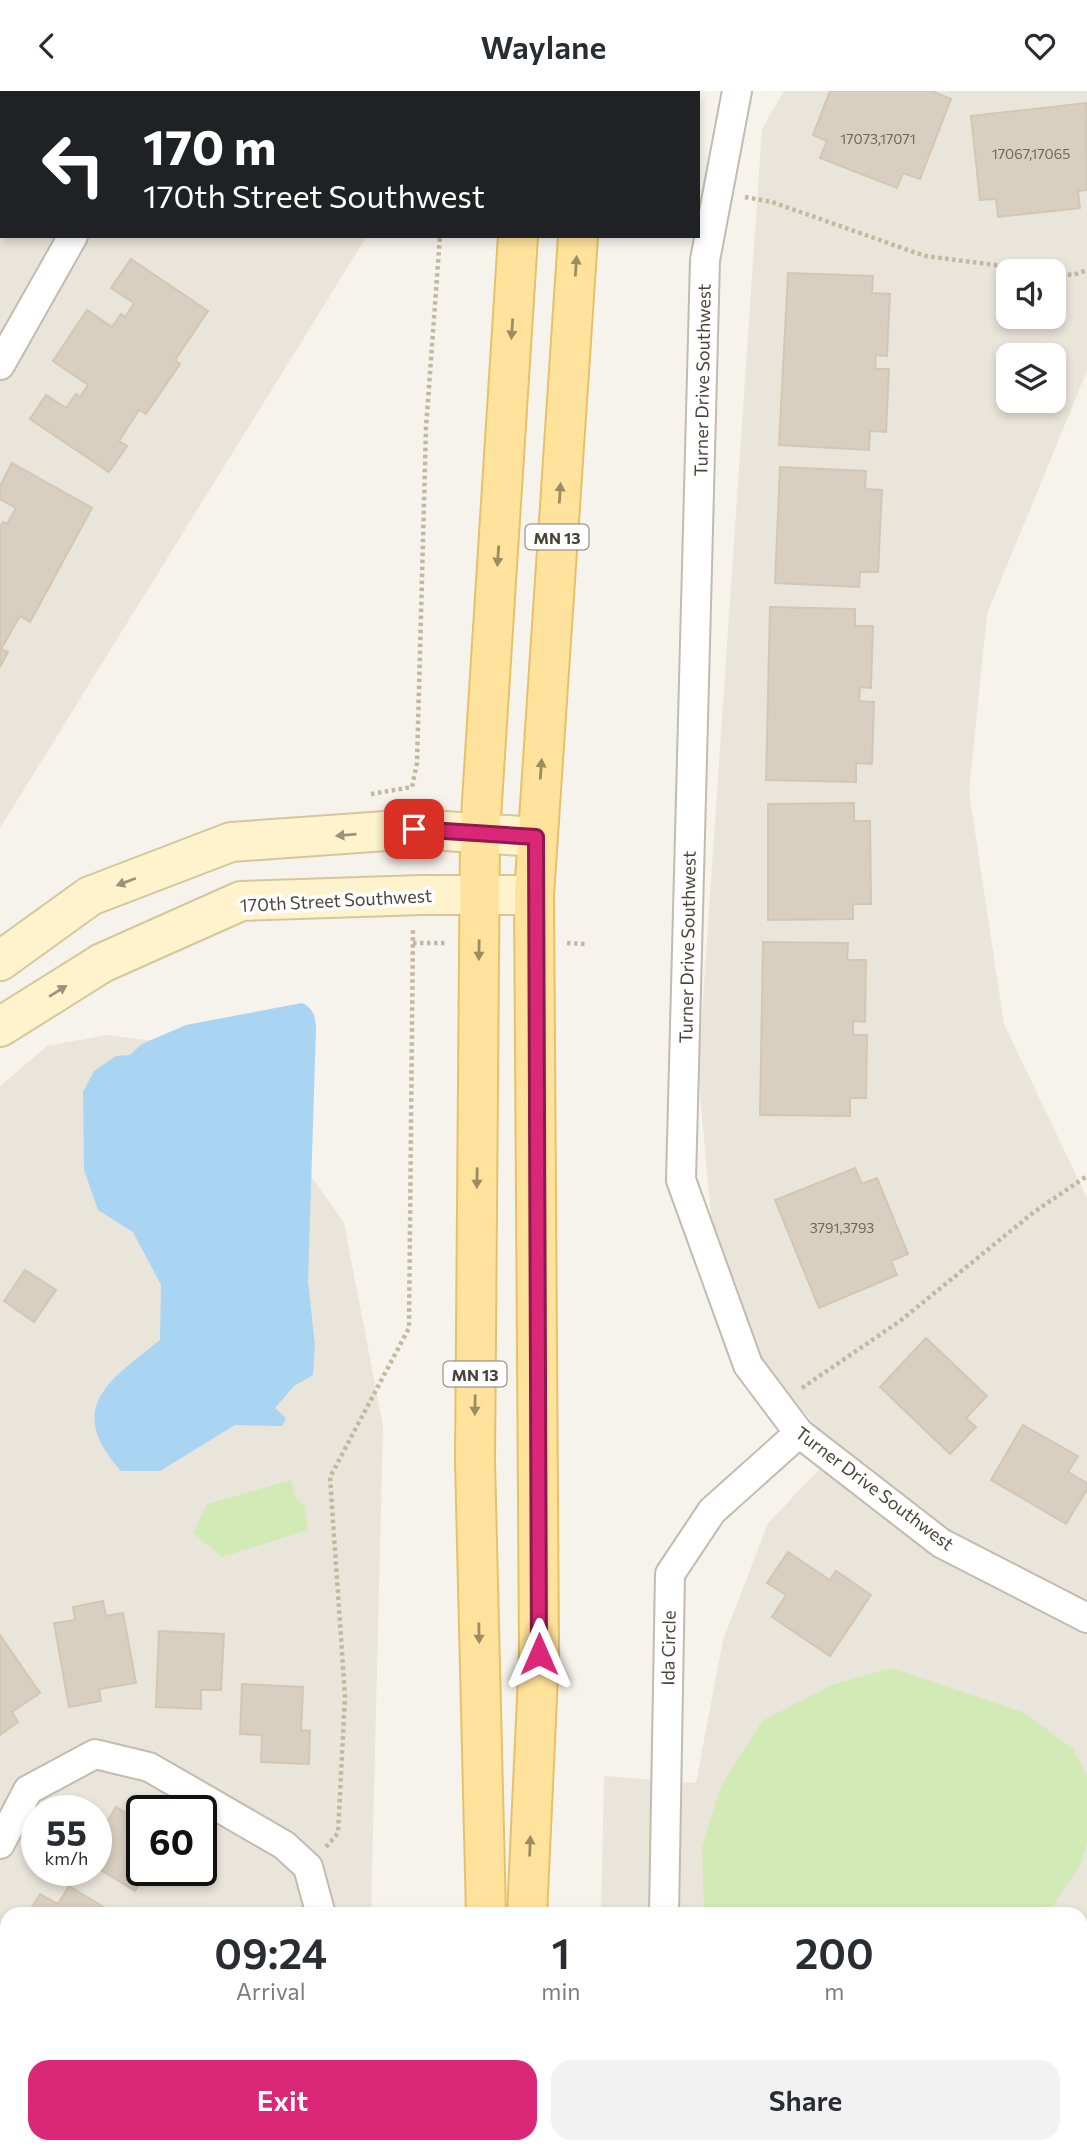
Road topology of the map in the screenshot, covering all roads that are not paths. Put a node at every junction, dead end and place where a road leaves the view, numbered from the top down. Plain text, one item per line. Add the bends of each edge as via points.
1 (737, 91) edge
2 (72, 238) edge
3 (517, 238) edge
4 (578, 238) edge
5 (0, 365) edge
6 (480, 833) junction
7 (536, 837) junction
8 (480, 895) junction
9 (534, 895) junction
10 (0, 961) edge
11 (0, 1027) edge
12 (799, 1433) junction
13 (1087, 1618) edge
14 (0, 1844) edge
15 (319, 1907) edge
16 (486, 1907) edge
17 (527, 1907) edge
18 (664, 1907) edge

1 - 12 street, Turner Drive Southwest via 705,260 681,1180 748,1365
2 - 5 street
3 -> 6 main road, MN 13
7 -> 4 main road, MN 13
6 - 7 street
6 - 8 main road, MN 13
6 -> 10 street via 414,829 231,842 90,896
7 - 9 main road, MN 13
8 - 9 street, 170th Street Southwest
11 -> 8 street, 170th Street Southwest via 102,963 241,901
8 -> 16 main road, MN 13 via 475,1461
17 -> 9 main road, MN 13 via 539,1654
12 - 13 street, Turner Drive Southwest via 941,1543
12 - 18 street, Ida Circle via 712,1511 670,1574
14 - 15 street via 28,1790 95,1754 149,1767 284,1845 308,1867

